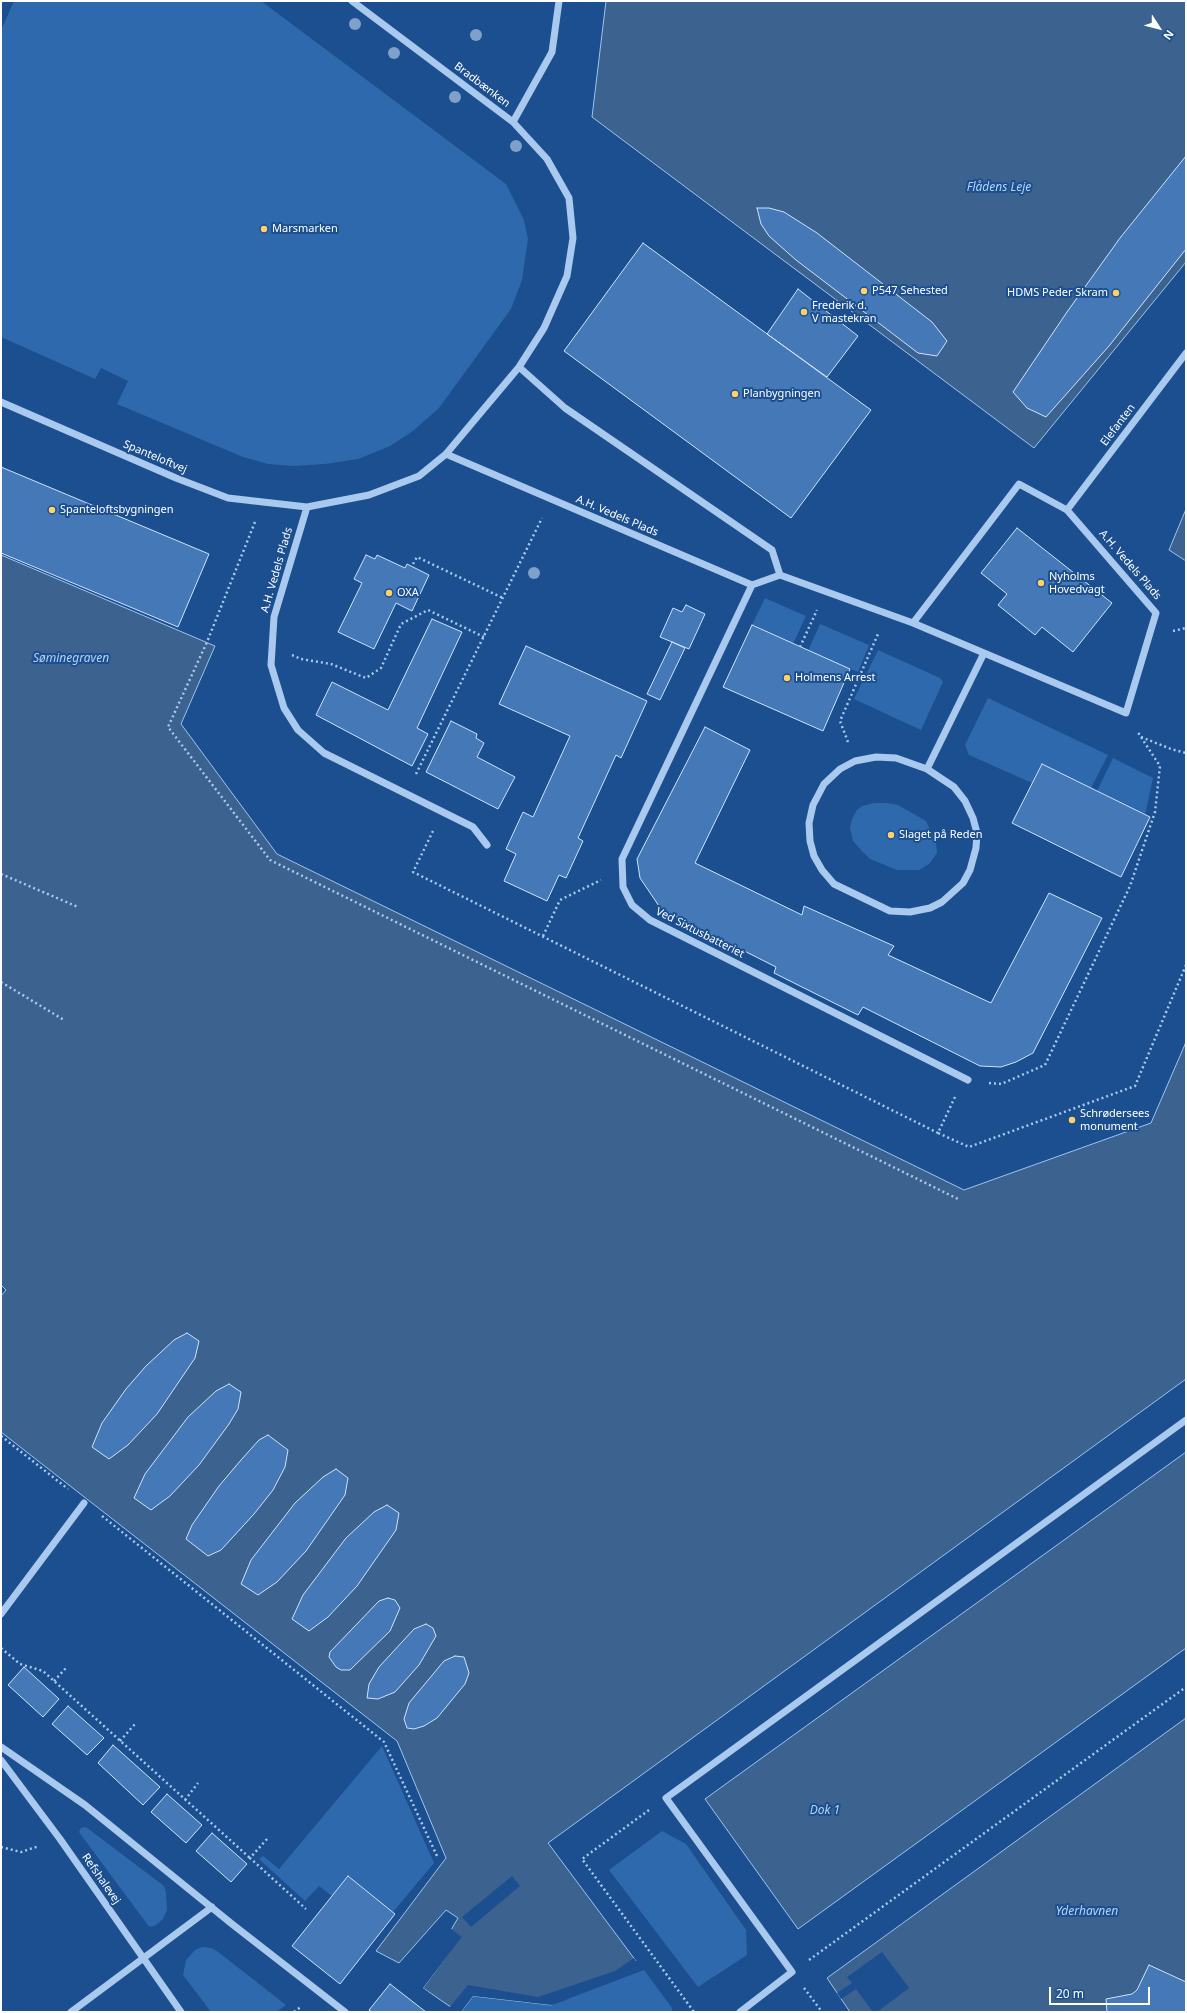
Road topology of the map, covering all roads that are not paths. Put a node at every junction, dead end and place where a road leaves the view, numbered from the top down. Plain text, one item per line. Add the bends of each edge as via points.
1 (352, 1) edge
2 (559, 1) edge
3 (513, 122) junction
4 (1186, 353) edge
5 (519, 367) junction
6 (1, 402) edge
7 (446, 454) junction
8 (307, 507) junction
9 (1067, 510) junction
10 (780, 575) junction
11 (752, 585) junction
12 (913, 623) junction
13 (984, 653) junction
14 (927, 769) junction
15 (487, 845) dead end
16 (966, 1079) road end
17 (1186, 1420) edge
18 (84, 1503) road end
19 (1, 1614) edge
20 (1, 1747) edge
21 (1, 1760) edge
22 (212, 1907) junction
23 (144, 1959) junction
24 (71, 2012) edge
25 (181, 2012) edge
26 (345, 2012) edge
27 (740, 2012) edge

1 - 3 street, Bradbænken
2 - 3 street, Bradbænken via 552,52
3 - 5 street via 547,159 569,198 573,238 567,276 544,328
4 - 9 street, Elefanten
5 - 7 street
5 - 10 street via 565,408 772,550
6 - 8 street, Spanteloftvej via 182,481 228,498
7 - 8 street via 419,476 369,495
7 - 11 street, A.H. Vedels Plads
8 - 15 street, A.H. Vedels Plads via 274,618 271,665 284,708 298,730 324,753 474,827
9 - 12 street, A.H. Vedels Plads via 1019,484
9 - 13 street, A.H. Vedels Plads via 1156,613 1126,713
10 - 11 street
10 - 12 street
11 - 16 street, Ved Sixtusbatteriet via 622,859 623,887 632,905 650,920
12 - 13 street
13 - 14 street
14 - 14 street via 954,787 965,801 973,818 977,833 974,855 963,883 942,902 930,908 910,912 890,911 834,884 814,856 810,841 809,823 813,805 824,784 840,769 856,761 876,757 896,758
17 - 27 street via 666,1798 792,1972
18 - 19 street
20 - 22 street via 85,1805
21 - 23 street, Refshalevej
22 - 23 street
22 - 26 street
23 - 24 street
23 - 25 street, Refshalevej

